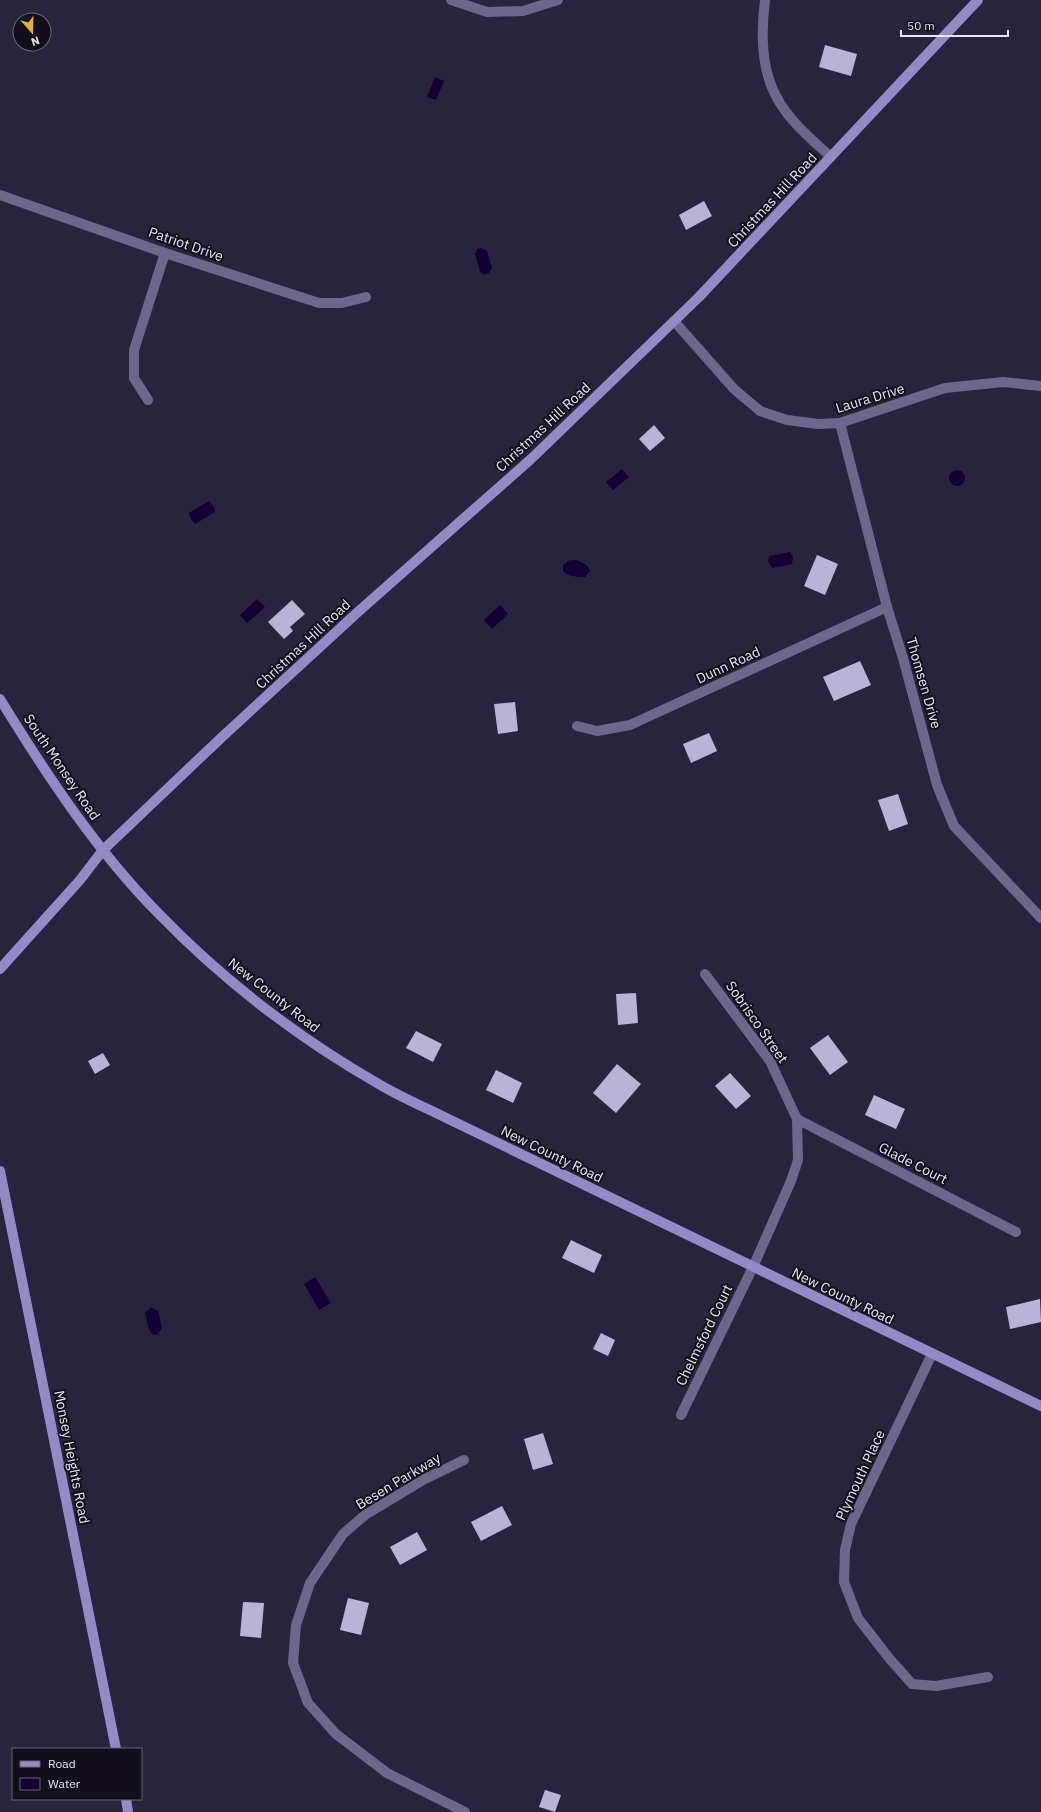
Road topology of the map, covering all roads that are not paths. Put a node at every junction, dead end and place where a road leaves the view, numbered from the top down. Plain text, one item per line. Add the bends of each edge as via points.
1 (451, 0) edge
2 (558, 0) edge
3 (765, 0) edge
4 (978, 0) edge
5 (831, 157) junction
6 (0, 195) edge
7 (165, 253) junction
8 (366, 297) dead end
9 (674, 321) junction
10 (1041, 386) edge
11 (148, 400) dead end
12 (840, 424) junction
13 (887, 607) junction
14 (0, 699) edge
15 (576, 726) dead end
16 (103, 850) junction
17 (1041, 918) edge
18 (0, 969) edge
19 (705, 974) dead end
20 (797, 1119) junction
21 (0, 1170) edge
22 (1016, 1232) dead end
23 (753, 1267) junction
24 (932, 1354) junction
25 (1041, 1406) edge
26 (681, 1415) dead end
27 (464, 1460) dead end
28 (988, 1677) dead end
29 (116, 1748) edge
30 (126, 1800) edge
31 (128, 1812) edge
32 (465, 1812) edge

1 - 2 street via 486,12 522,11
3 - 5 street via 765,66 776,96 804,134
4 - 5 street, Christmas Hill Road
5 - 9 street, Christmas Hill Road
6 - 7 street, Patriot Drive
7 - 8 street, Patriot Drive via 319,303 342,303
7 - 11 street via 134,350 134,378
9 - 12 street, Laura Drive via 734,389 760,410 787,420
9 - 16 street, Christmas Hill Road via 531,459 353,617
10 - 12 street, Laura Drive via 1003,382 945,388
12 - 13 street, Thomsen Drive
13 - 15 street, Dunn Road via 630,725 597,731
13 - 17 street, Thomsen Drive via 937,785 954,826
14 - 16 street, South Monsey Road via 47,772
16 - 18 street via 80,880
16 - 23 street, New County Road via 157,913 213,965 269,1012 322,1050 378,1084
19 - 20 street, Sobrisco Street via 770,1061
20 - 22 street, Glade Court
20 - 23 street, Sobrisco Street via 798,1160
21 - 29 street, Monsey Heights Road
23 - 24 street, New County Road
23 - 26 street, Chelmsford Court
24 - 25 street, New County Road
24 - 28 street, Plymouth Place via 851,1524 845,1550 844,1582 858,1618 912,1684 936,1686
27 - 32 street, Besen Parkway via 423,1480 366,1514 343,1534 310,1583 296,1625 293,1663 308,1703 336,1734 387,1773
30 - 31 street

